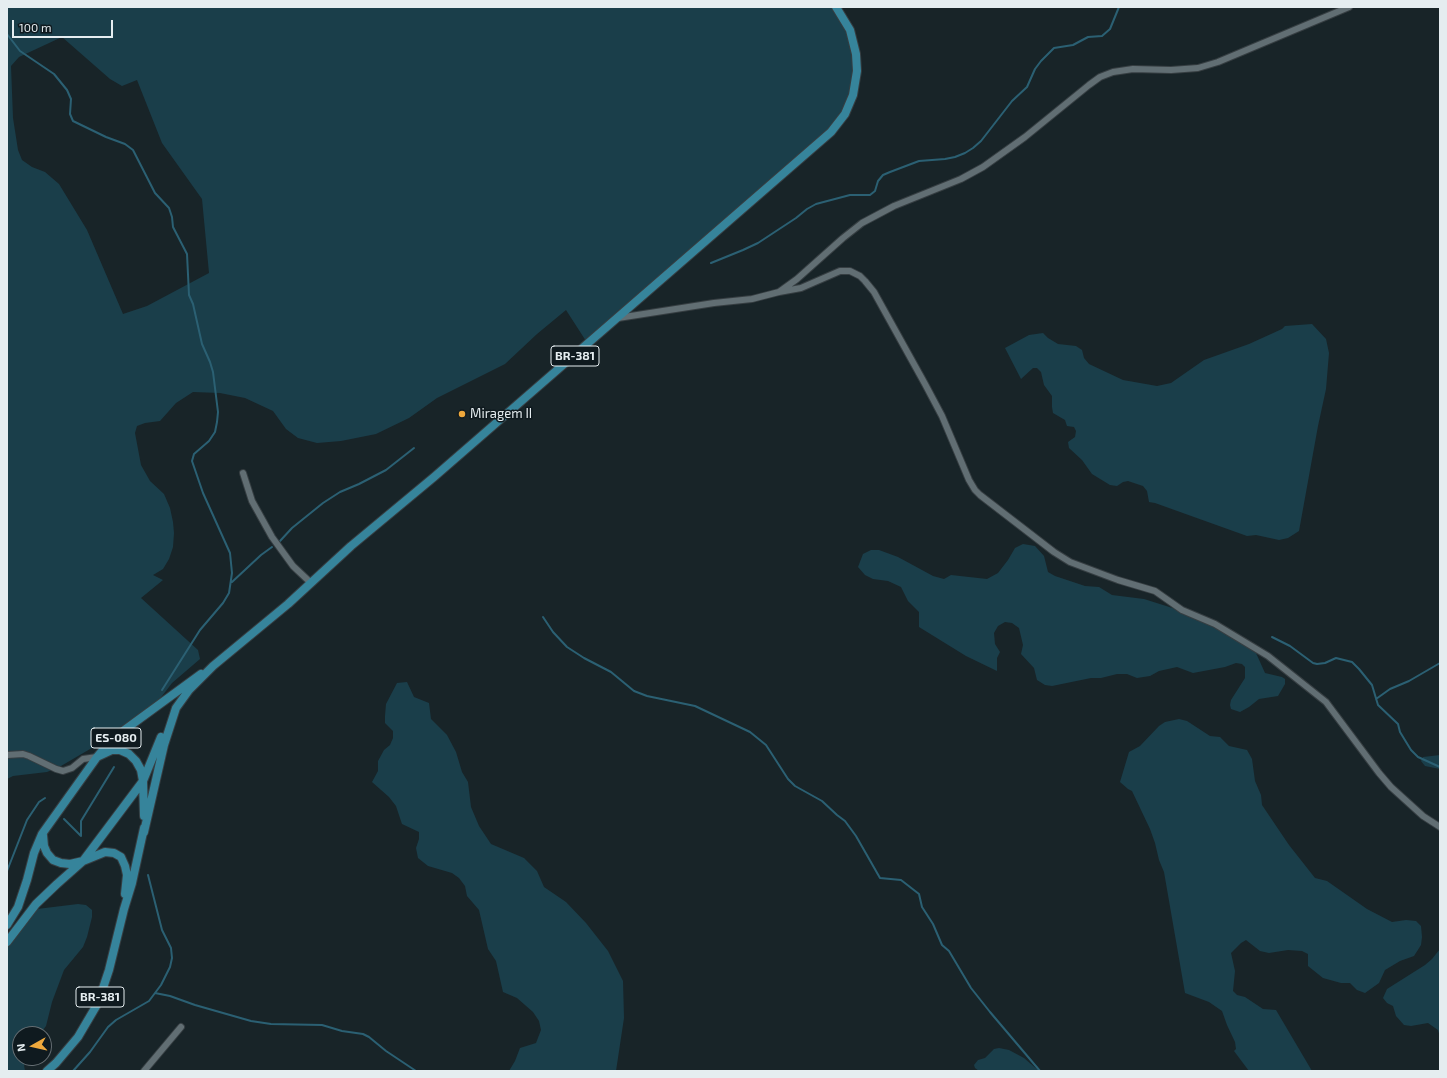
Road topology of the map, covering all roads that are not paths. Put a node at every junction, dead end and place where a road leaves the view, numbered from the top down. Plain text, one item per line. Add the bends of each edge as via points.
1 (836, 7) edge
2 (1349, 7) edge
3 (779, 292) junction
4 (618, 318) junction
5 (243, 473) dead end
6 (310, 582) junction
7 (213, 666) junction
8 (176, 708) junction
9 (7, 755) edge
10 (97, 757) junction
11 (143, 781) junction
12 (1440, 827) edge
13 (144, 832) junction
14 (42, 834) junction
15 (83, 861) junction
16 (124, 909) junction
17 (7, 925) edge
18 (7, 942) edge
19 (181, 1027) dead end
20 (47, 1071) edge
21 (144, 1071) edge

1 - 4 main road, BR-381 via 850,30 856,54 857,71 853,95 845,114 831,132 798,162
2 - 3 street via 1198,68 1133,70 1113,72 1100,77 980,170 894,206 862,223
3 - 4 street via 752,299
3 - 12 street via 801,288 840,271 850,271 860,276 874,292 925,384 942,416 969,480 980,495 1070,562 1155,592 1182,610 1215,624 1268,656 1326,702 1391,787 1423,816
4 - 6 main road, BR-381
5 - 6 street via 252,501 272,537 293,566
6 - 7 main road, BR-381 via 288,604
7 - 8 main road, BR-381 via 189,690
7 - 10 main road, ES-080 via 190,680 123,731
8 - 11 main road, ES-080
8 - 13 main road via 164,745
9 - 10 street via 23,754 63,771 72,768 83,759
10 - 11 main road via 112,750 129,754 141,770
10 - 14 main road, ES-080
11 - 13 main road, BR-381
11 - 15 main road, ES-080
13 - 16 main road, BR-381
14 - 15 main road, BR-381 via 47,853 54,860 70,864
14 - 17 main road, ES-080 via 18,907
15 - 16 main road, BR-381 via 105,852 121,857 126,875
15 - 18 main road, ES-080 via 36,904
16 - 20 main road, BR-381 via 98,1003 78,1037
19 - 21 street

